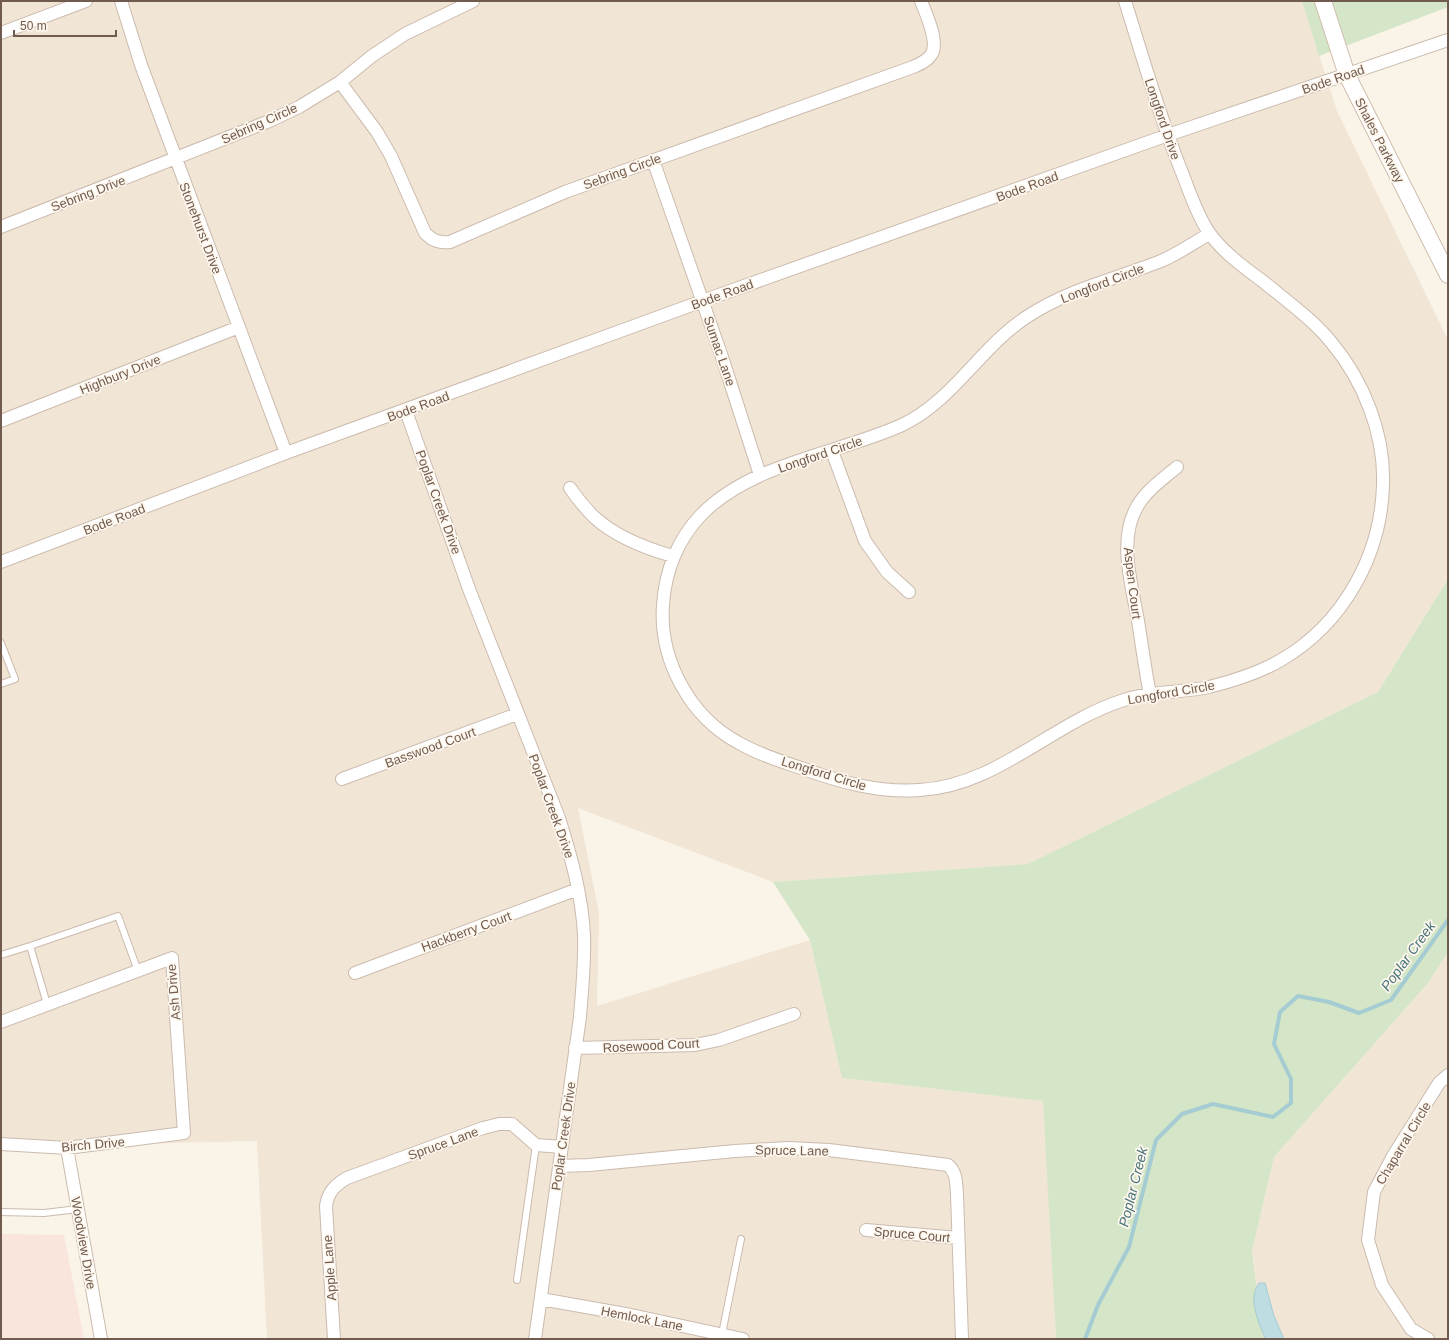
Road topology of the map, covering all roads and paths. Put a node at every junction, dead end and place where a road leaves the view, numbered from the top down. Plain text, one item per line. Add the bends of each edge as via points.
1 (86, 1) edge
2 (121, 1) edge
3 (473, 1) edge
4 (921, 1) edge
5 (1125, 1) edge
6 (1324, 1) edge
7 (1, 33) edge
8 (1448, 40) edge
9 (1347, 75) junction
10 (340, 82) junction
11 (1168, 136) junction
12 (175, 158) junction
13 (653, 160) junction
14 (1, 227) edge
15 (1209, 234) junction
16 (1448, 275) edge
17 (703, 302) junction
18 (239, 327) junction
19 (406, 411) junction
20 (1, 421) edge
21 (832, 451) junction
22 (286, 453) junction
23 (1177, 467) dead end
24 (760, 475) junction
25 (570, 488) dead end
26 (673, 556) junction
27 (1, 562) edge
28 (909, 592) dead end
29 (1, 643) edge
30 (1, 684) edge
31 (1150, 694) junction
32 (517, 714) junction
33 (342, 779) dead end
34 (578, 890) junction
35 (30, 946) junction
36 (1, 956) edge
37 (138, 971) junction
38 (355, 973) dead end
39 (47, 1004) junction
40 (794, 1014) dead end
41 (1, 1022) edge
42 (575, 1048) junction
43 (1448, 1075) edge
44 (184, 1133) joint
45 (1, 1144) edge
46 (536, 1145) junction
47 (562, 1147) junction
48 (67, 1148) junction
49 (559, 1166) junction
50 (327, 1198) joint
51 (78, 1209) junction
52 (1, 1212) edge
53 (866, 1230) dead end
54 (958, 1238) junction
55 (741, 1239) dead end
56 (517, 1280) dead end
57 (541, 1300) junction
58 (722, 1334) junction
59 (101, 1339) edge
60 (334, 1339) edge
61 (535, 1339) edge
62 (743, 1339) edge
63 (962, 1339) edge
64 (1428, 1339) edge

1 - 7 street
2 - 12 street, Stonehurst Drive
3 - 10 street, Sebring Circle via 405,34 362,63
4 - 13 street, Sebring Circle via 935,48 924,62
5 - 11 street, Longford Drive
6 - 9 street, Shales Parkway
8 - 9 street, Bode Road
9 - 11 street, Bode Road
9 - 16 street, Shales Parkway
10 - 12 street, Sebring Circle via 299,107 267,122
10 - 13 street, Sebring Circle via 377,132 391,156 425,233 440,243 450,242 565,192
11 - 15 street, Longford Drive via 1188,189
11 - 17 street, Bode Road
12 - 14 street, Sebring Drive
12 - 18 street, Stonehurst Drive
13 - 17 street, Sumac Lane
15 - 21 street, Longford Circle via 1171,256 1063,296 1026,317 1010,329 926,411 907,423
15 - 31 street, Longford Circle via 1246,269 1317,327 1334,344 1349,367 1365,398 1379,441 1383,464 1381,511 1371,553 1360,579 1324,628 1299,649 1276,663 1244,677 1203,688
17 - 19 street, Bode Road
17 - 24 street, Sumac Lane
18 - 20 street, Highbury Drive
18 - 22 street, Stonehurst Drive
19 - 22 street, Bode Road
19 - 32 street, Poplar Creek Drive via 469,589
21 - 24 street, Longford Circle
21 - 28 street via 866,541 887,572
22 - 27 street, Bode Road
23 - 31 street, Aspen Court via 1138,505 1131,520 1128,536 1130,575
24 - 26 street, Longford Circle via 724,496 703,513
25 - 26 street via 592,516 605,526 622,537
26 - 31 street, Longford Circle via 664,592 662,617 669,656 694,705 708,721 741,745 850,784 881,790 919,791 943,788 996,768 1091,713 1124,700
29 - 30 lane via 15,679
32 - 33 street, Basswood Court
32 - 34 street, Poplar Creek Drive via 559,818
34 - 38 street, Hackberry Court
34 - 42 street, Poplar Creek Drive via 584,933 584,968
35 - 36 lane
35 - 37 lane via 118,916
35 - 39 lane
37 - 39 street, Ash Drive
37 - 44 street, Ash Drive via 172,958
39 - 41 street, Ash Drive
40 - 42 street, Rosewood Court via 719,1040 695,1045
42 - 47 street, Poplar Creek Drive
43 - 64 street, Chaparral Circle via 1439,1083 1393,1156 1374,1192 1368,1240 1382,1285 1412,1329
44 - 48 street, Birch Drive
45 - 48 street, Birch Drive
46 - 47 street
46 - 50 street, Spruce Lane via 512,1124 483,1128 347,1178 336,1184
46 - 56 lane
47 - 49 street, Poplar Creek Drive
48 - 51 street, Woodview Drive
49 - 54 street, Spruce Lane via 788,1148 829,1150 941,1163 948,1165 956,1176
49 - 57 street, Poplar Creek Drive
50 - 60 street, Apple Lane via 326,1219
51 - 52 lane via 44,1213
51 - 59 street, Woodview Drive
53 - 54 street, Spruce Court
54 - 63 street, Spruce Lane
55 - 58 lane
57 - 58 street, Hemlock Lane
57 - 61 street, Poplar Creek Drive
58 - 62 street, Hemlock Lane

